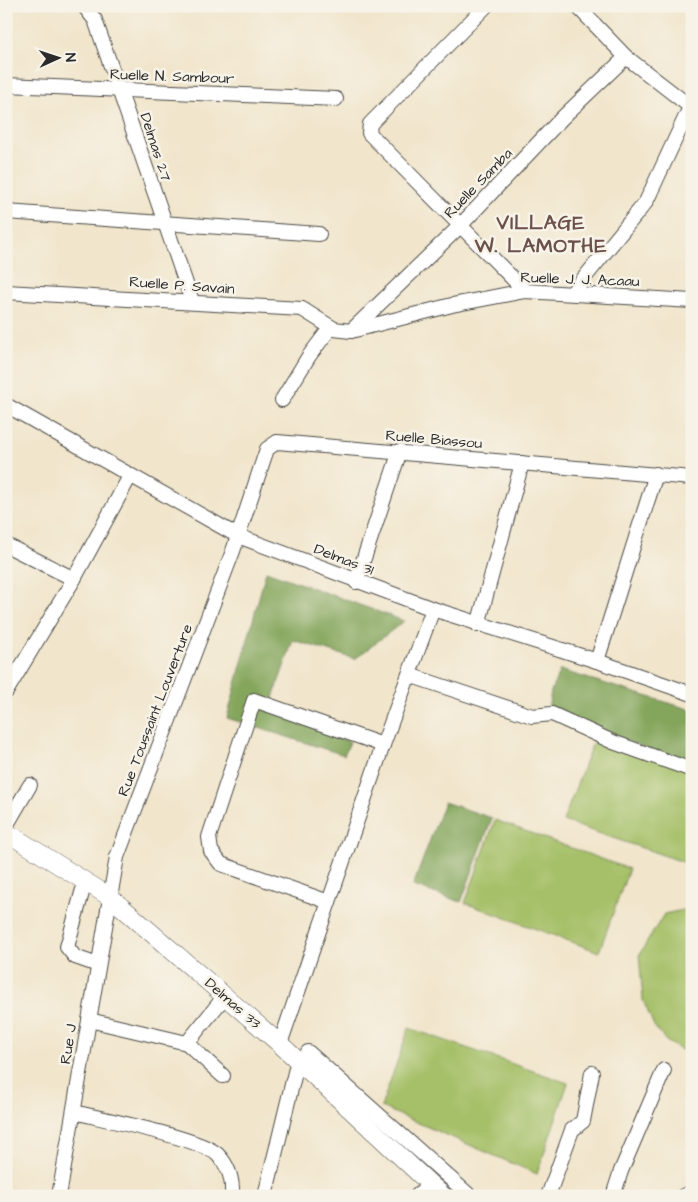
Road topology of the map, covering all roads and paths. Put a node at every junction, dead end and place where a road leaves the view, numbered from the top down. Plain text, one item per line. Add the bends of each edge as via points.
1 (84, 6) edge
2 (486, 6) edge
3 (577, 6) edge
4 (626, 57) junction
5 (6, 85) edge
6 (120, 90) junction
7 (336, 99) dead end
8 (691, 106) edge
9 (6, 212) edge
10 (164, 223) junction
11 (459, 227) junction
12 (319, 234) dead end
13 (525, 291) junction
14 (6, 292) edge
15 (572, 293) junction
16 (192, 301) junction
17 (692, 301) edge
18 (331, 327) junction
19 (351, 331) junction
20 (282, 400) dead end
21 (6, 406) edge
22 (400, 451) junction
23 (522, 463) junction
24 (656, 474) junction
25 (130, 476) junction
26 (692, 478) edge
27 (238, 536) junction
28 (6, 544) edge
29 (74, 578) junction
30 (356, 582) junction
31 (431, 614) junction
32 (478, 625) junction
33 (597, 661) junction
34 (409, 674) junction
35 (6, 692) edge
36 (692, 694) edge
37 (383, 745) junction
38 (692, 770) edge
39 (30, 785) dead end
40 (6, 826) edge
41 (6, 832) edge
42 (86, 882) junction
43 (110, 897) junction
44 (329, 902) junction
45 (98, 965) junction
46 (226, 996) junction
47 (89, 1020) junction
48 (188, 1043) junction
49 (280, 1044) junction
50 (303, 1056) junction
51 (664, 1070) dead end
52 (592, 1073) dead end
53 (223, 1076) dead end
54 (74, 1112) junction
55 (430, 1183) junction
56 (692, 1192) edge
57 (59, 1196) edge
58 (232, 1196) edge
59 (265, 1196) edge
60 (417, 1196) edge
61 (443, 1196) edge
62 (470, 1196) edge
63 (548, 1196) edge
64 (613, 1196) edge
65 (683, 1196) edge

1 - 6 street, Delmas 27 via 95,20
2 - 11 street via 370,124 369,129
3 - 4 street
4 - 8 street
4 - 11 street, Ruelle Samba via 562,118
5 - 6 street, Ruelle N. Sambour
6 - 7 street, Ruelle N. Sambour
6 - 10 street, Delmas 27
8 - 15 street via 646,202
9 - 10 street
10 - 12 street
10 - 16 street, Delmas 27
11 - 13 street
11 - 19 street, Ruelle Samba
13 - 15 street, Ruelle J. J. Acaau
13 - 19 street, Ruelle J. J. Acaau via 452,305
14 - 16 street, Ruelle P. Savain
15 - 17 street, Ruelle J. J. Acaau
16 - 18 street, Ruelle P. Savain via 302,309
18 - 19 street, Ruelle P. Savain
18 - 20 street
21 - 25 street, Delmas 31
22 - 23 street, Ruelle Biassou
22 - 27 street, Ruelle Biassou via 277,442 271,445
22 - 30 street
23 - 24 street, Ruelle Biassou
23 - 32 street
24 - 26 street, Ruelle Biassou
24 - 33 street
25 - 27 street, Delmas 31
25 - 29 street
27 - 30 street, Delmas 31
27 - 43 street, Rue Toussaint Louverture via 117,857
28 - 29 street
29 - 35 street
30 - 31 street, Delmas 31
31 - 32 street, Delmas 31
31 - 34 street
32 - 33 street, Delmas 31
33 - 36 street, Delmas 31
34 - 37 street
34 - 38 street via 532,716 552,714 613,742
37 - 44 street
37 - 44 street via 254,700 209,837 211,851 221,864
39 - 40 street
41 - 42 main road, Delmas 33
42 - 43 main road, Delmas 33
42 - 45 street via 67,947 74,958
43 - 45 street, Rue J
43 - 46 main road, Delmas 33
44 - 49 street
45 - 47 street, Rue J
46 - 48 street
46 - 49 main road, Delmas 33
47 - 48 street
47 - 54 street, Rue J
48 - 53 street
49 - 50 main road, Delmas 33
50 - 55 main road, Delmas 33
50 - 59 street
50 - 62 street
51 - 64 street via 620,1170
52 - 63 street via 583,1121 572,1130
54 - 57 street, Rue J
54 - 58 street via 195,1143 216,1153 228,1168
55 - 60 street
55 - 61 main road, Delmas 33
56 - 65 street

